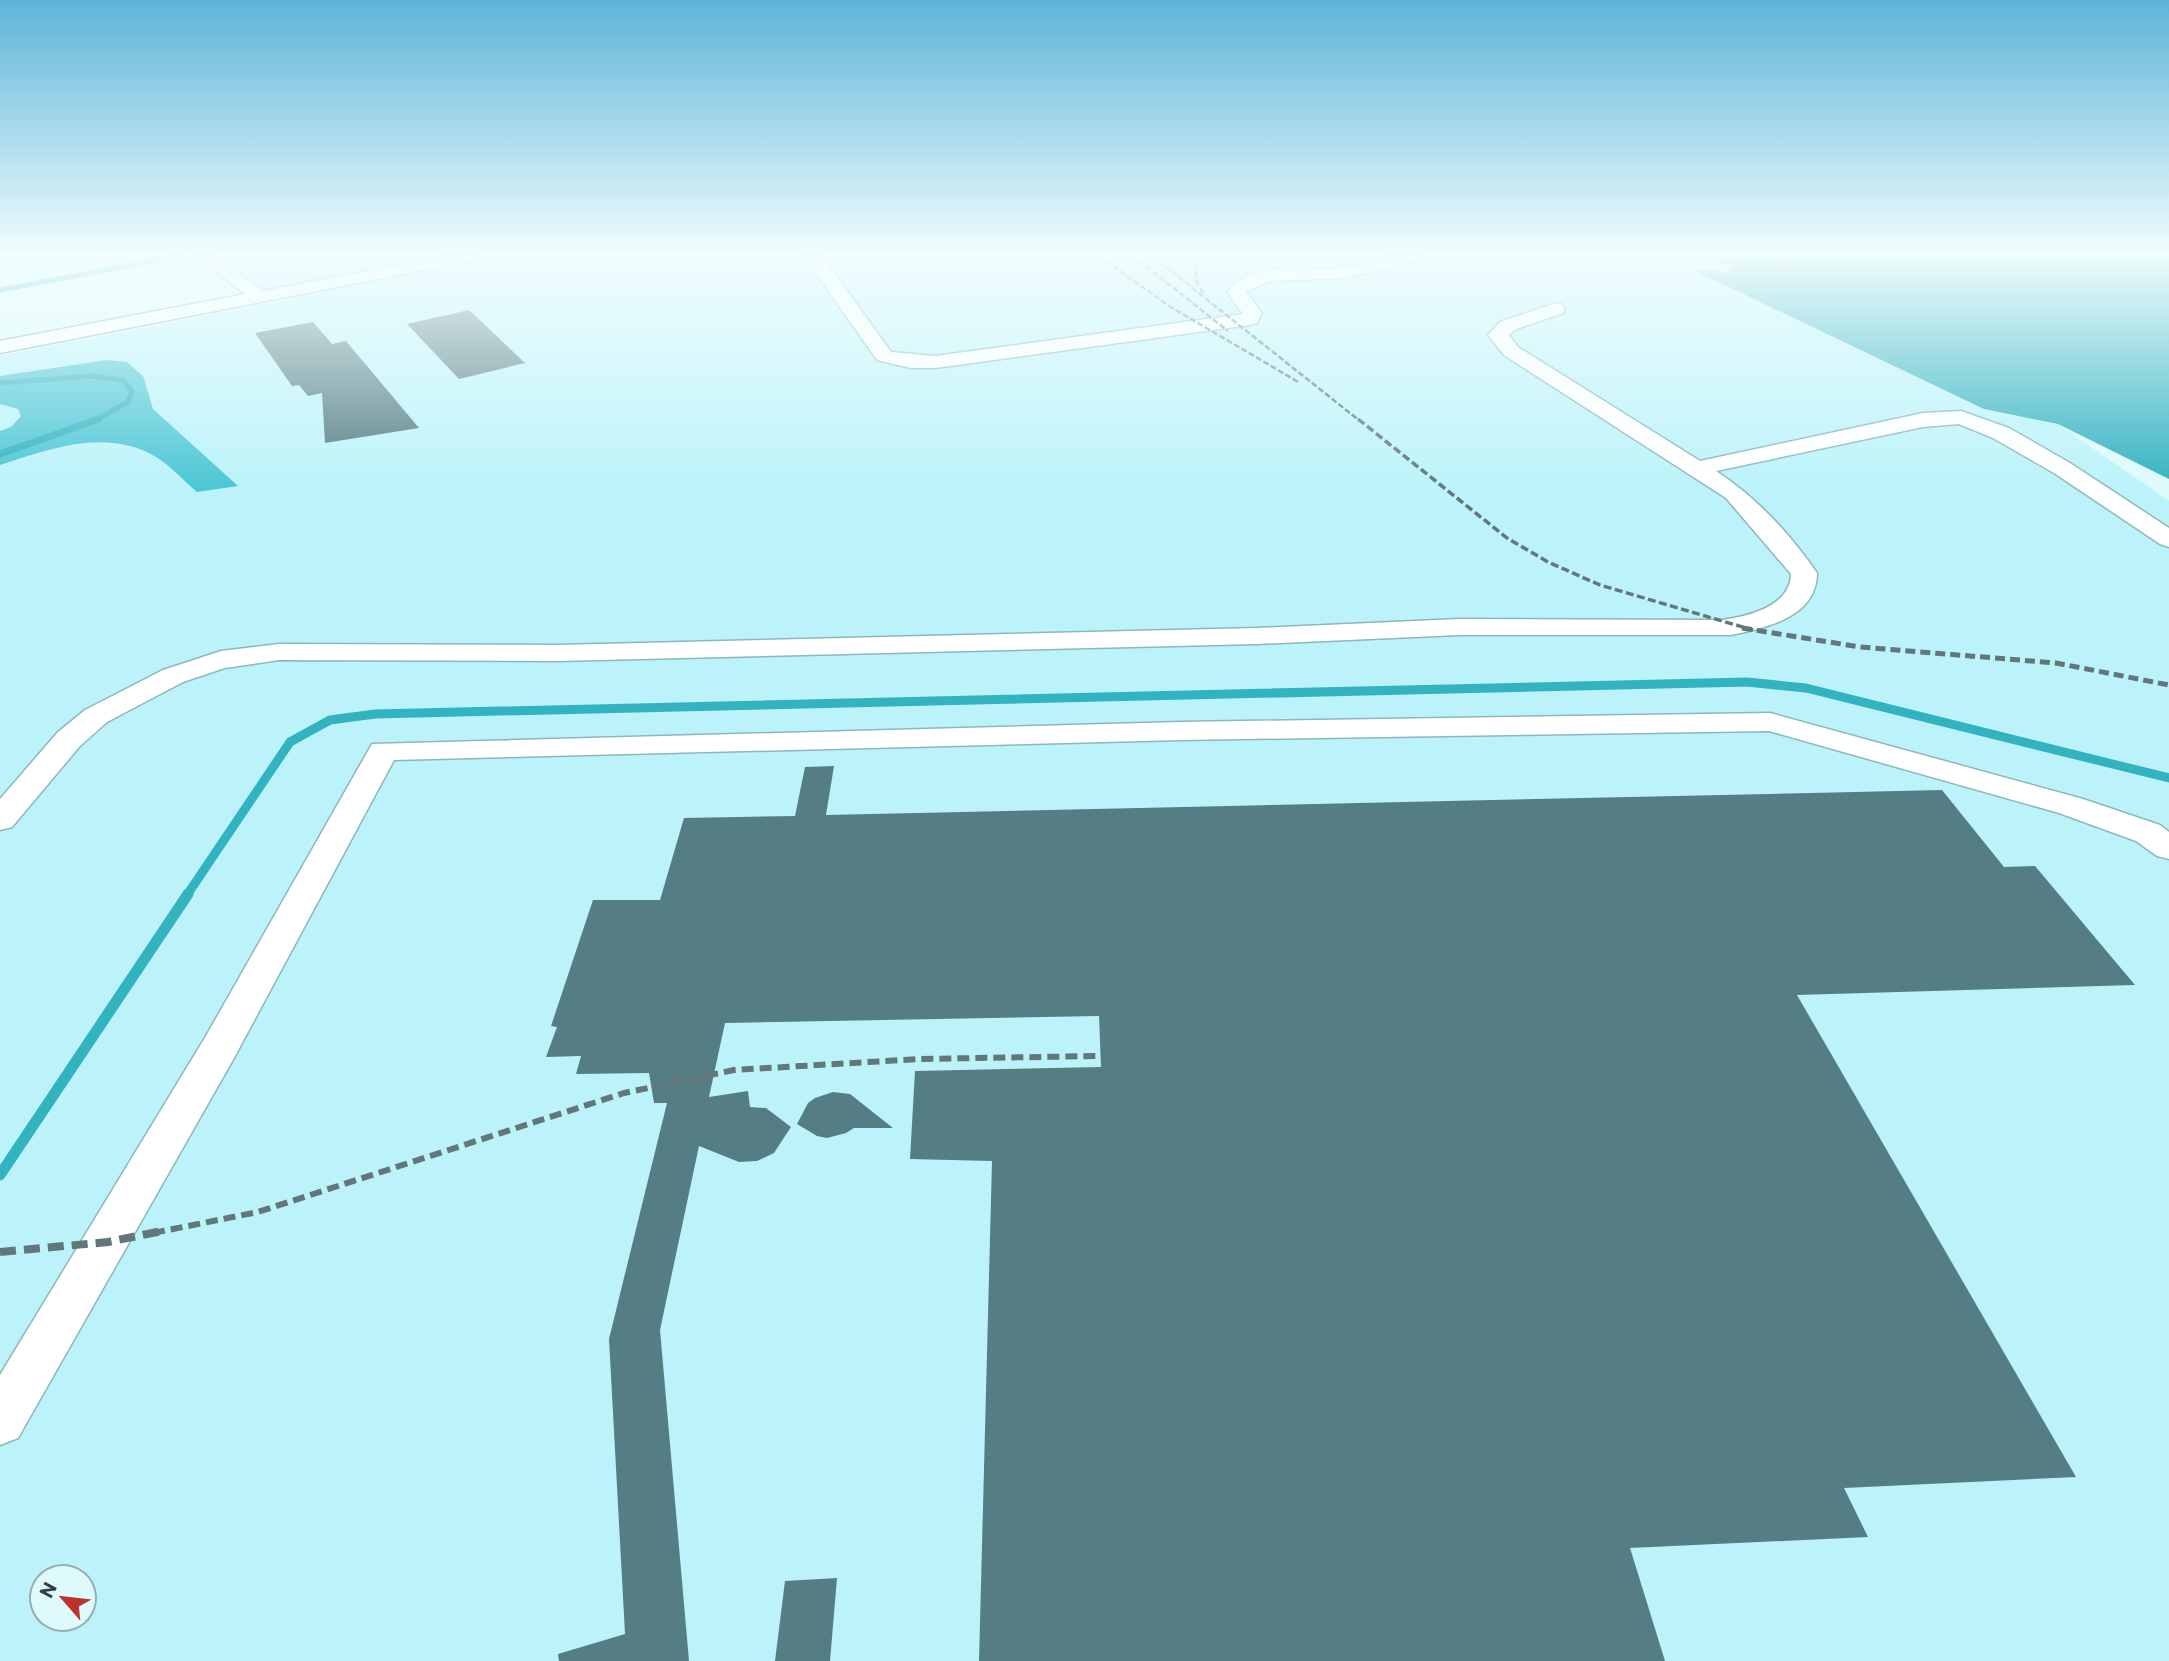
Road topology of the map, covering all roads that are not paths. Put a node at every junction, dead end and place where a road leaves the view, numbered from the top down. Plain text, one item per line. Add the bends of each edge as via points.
1 (69, 334) edge
2 (868, 334) edge
3 (1144, 334) edge
4 (1499, 334) edge
5 (0, 347) edge
6 (1700, 468) junction
7 (2169, 539) edge
8 (0, 820) edge
9 (2169, 848) edge
10 (0, 1421) edge

1 - 5 street
2 - 3 street via 884,356 911,362
4 - 6 street via 1511,351
6 - 7 street via 1923,420 1961,417 2001,433 2062,468
6 - 8 street via 1734,493 1804,573 1802,592 1787,608 1722,628 1459,627 558,653 279,652 221,660 173,676 96,716 69,739
9 - 10 street via 2148,833 2071,806 1770,722 383,751 220,1047

